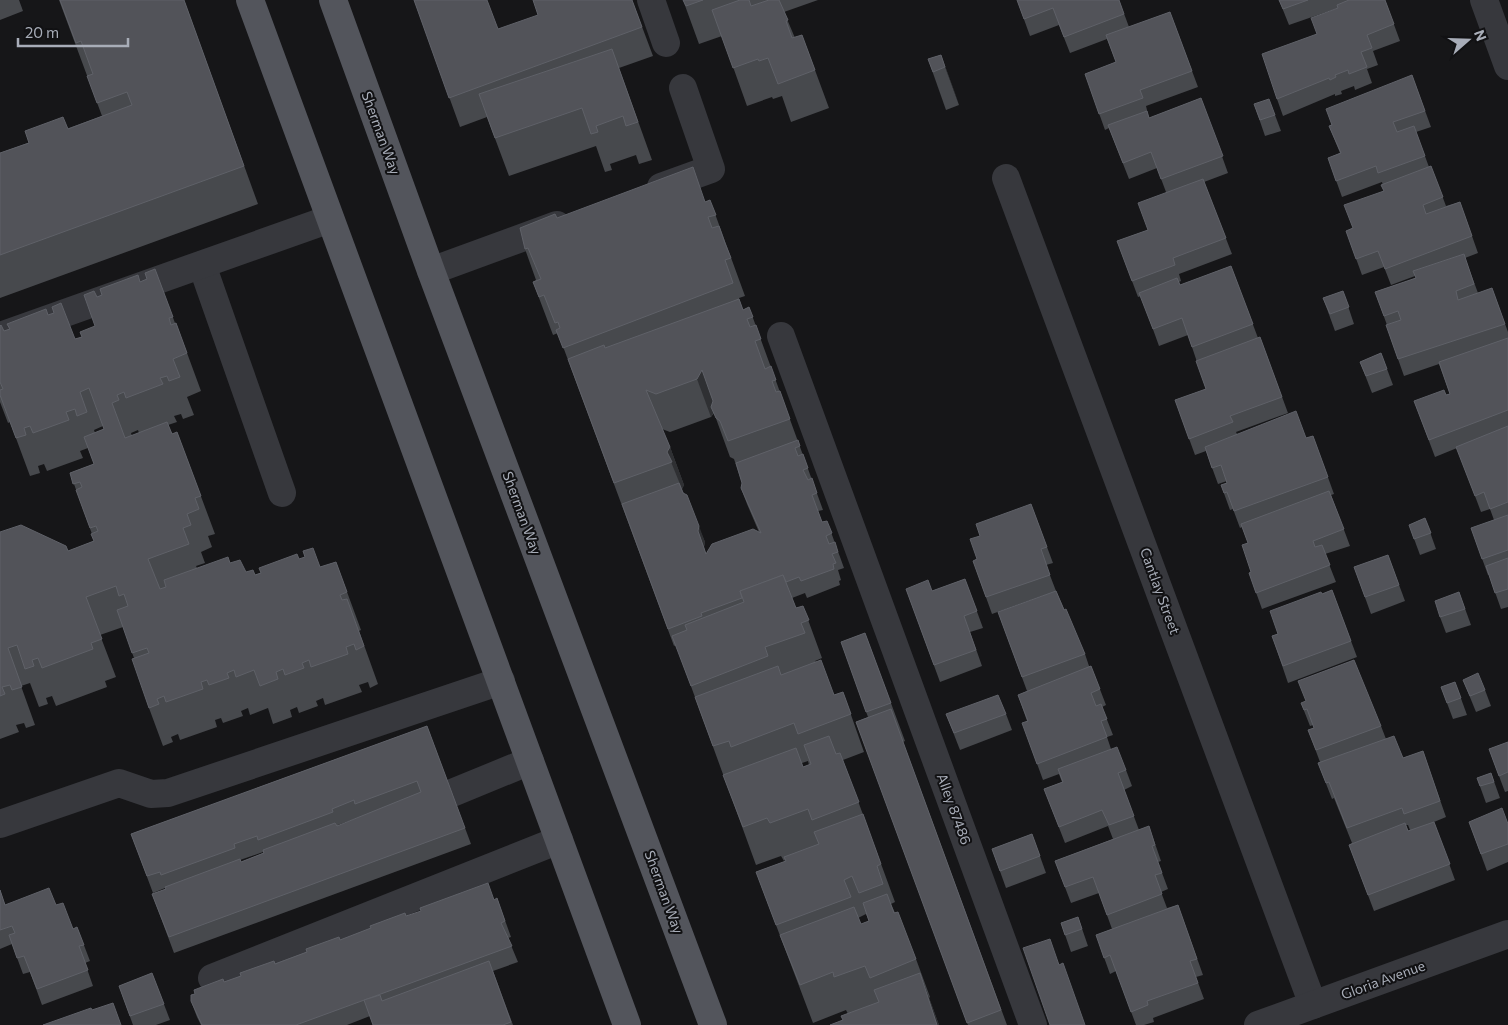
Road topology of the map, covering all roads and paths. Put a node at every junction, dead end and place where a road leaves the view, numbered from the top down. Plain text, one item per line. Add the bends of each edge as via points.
1 (250, 0) edge
2 (333, 0) edge
3 (651, 0) edge
4 (1484, 0) edge
5 (666, 43) dead end
6 (1508, 66) edge
7 (683, 88) dead end
8 (1006, 178) dead end
9 (637, 196) edge
10 (581, 216) edge
11 (330, 219) junction
12 (202, 265) junction
13 (431, 271) junction
14 (0, 336) edge
15 (781, 336) dead end
16 (282, 493) dead end
17 (501, 681) junction
18 (530, 761) junction
19 (452, 793) edge
20 (0, 824) edge
21 (559, 840) junction
22 (1508, 934) edge
23 (212, 978) dead end
24 (1313, 1005) junction
25 (627, 1025) edge
26 (713, 1025) edge
27 (1033, 1025) edge
28 (1258, 1025) edge

1 - 11 main road
2 - 13 main road, Sherman Way
3 - 5 street
4 - 6 street
7 - 9 street via 711,169
8 - 24 street, Cantlay Street
10 - 13 street
11 - 12 street
11 - 17 main road
12 - 14 street
12 - 16 street
13 - 26 main road, Sherman Way
15 - 27 street, Alley 87486
17 - 18 main road
17 - 20 street via 168,794 151,794 119,783
18 - 19 street
18 - 21 main road
21 - 23 street
21 - 25 main road
22 - 24 street, Gloria Avenue
24 - 28 street, Gloria Avenue

